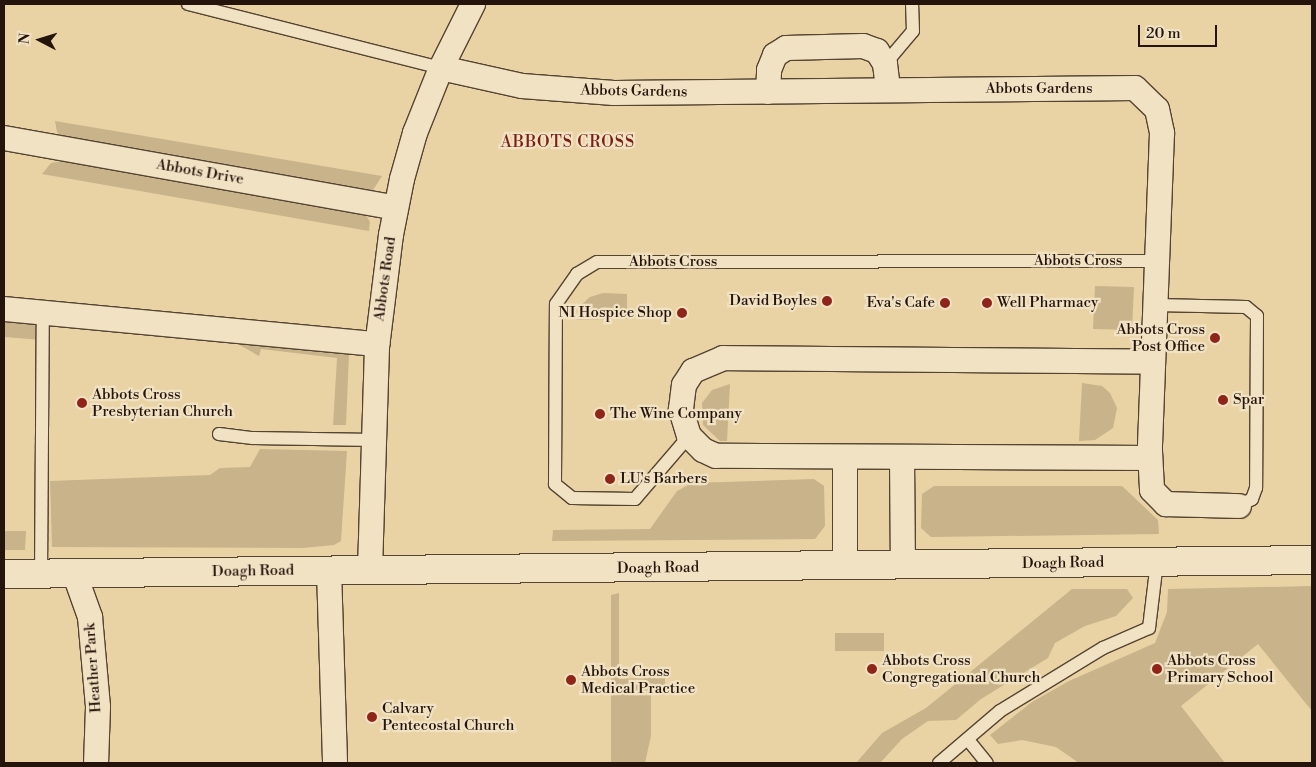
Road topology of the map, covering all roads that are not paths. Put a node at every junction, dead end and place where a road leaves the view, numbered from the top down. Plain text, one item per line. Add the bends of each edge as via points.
1 (188, 4) edge
2 (472, 4) edge
3 (912, 4) edge
4 (885, 64) junction
5 (441, 68) junction
6 (888, 90) junction
7 (768, 92) junction
8 (4, 138) edge
9 (396, 208) junction
10 (1157, 261) junction
11 (1156, 305) junction
12 (4, 309) edge
13 (43, 313) junction
14 (377, 344) junction
15 (1153, 362) junction
16 (219, 434) dead end
17 (689, 436) junction
18 (374, 440) junction
19 (845, 457) junction
20 (902, 457) junction
21 (1150, 458) junction
22 (1239, 506) joint
23 (1312, 560) edge
24 (1157, 562) junction
25 (845, 565) junction
26 (903, 565) junction
27 (329, 570) junction
28 (370, 570) junction
29 (4, 574) edge
30 (41, 574) junction
31 (75, 574) junction
32 (969, 741) junction
33 (96, 763) edge
34 (336, 763) edge
35 (939, 763) edge
36 (987, 763) edge

1 - 5 lane
2 - 5 street, Abbots Road
3 - 4 lane via 912,31
4 - 6 street
4 - 7 street via 877,50 863,46 786,48 775,55 772,62
5 - 7 street, Abbots Gardens via 522,86 614,93
5 - 9 street, Abbots Road via 415,133
6 - 7 street, Abbots Gardens
6 - 10 street, Abbots Gardens via 1135,88 1158,110 1162,133
8 - 9 street, Abbots Drive
9 - 14 street, Abbots Road
10 - 11 street, Abbots Gardens
10 - 17 lane, Abbots Cross via 598,262 577,274 556,304 555,484 572,498 636,499
11 - 15 street, Abbots Gardens
11 - 22 lane via 1246,307 1257,316 1256,488 1252,499
12 - 13 street
13 - 14 street
13 - 30 lane
14 - 18 street, Abbots Road
15 - 17 street via 723,358 693,371 684,385 681,408
15 - 21 street, Abbots Gardens
16 - 18 lane via 253,438
17 - 19 street via 703,450 716,456
18 - 28 street, Abbots Road
19 - 20 street
19 - 25 street
20 - 21 street
20 - 26 street
21 - 22 street, Abbots Gardens via 1152,490 1166,504
23 - 24 main road, Doagh Road
24 - 26 main road, Doagh Road
24 - 32 lane via 1148,628 1103,648 1000,711
25 - 26 main road, Doagh Road
25 - 28 main road, Doagh Road
27 - 28 main road, Doagh Road
27 - 31 main road, Doagh Road
27 - 34 street
29 - 30 main road, Doagh Road
30 - 31 main road, Doagh Road
31 - 33 street, Heather Park via 90,617 98,708
32 - 35 lane
32 - 36 lane

